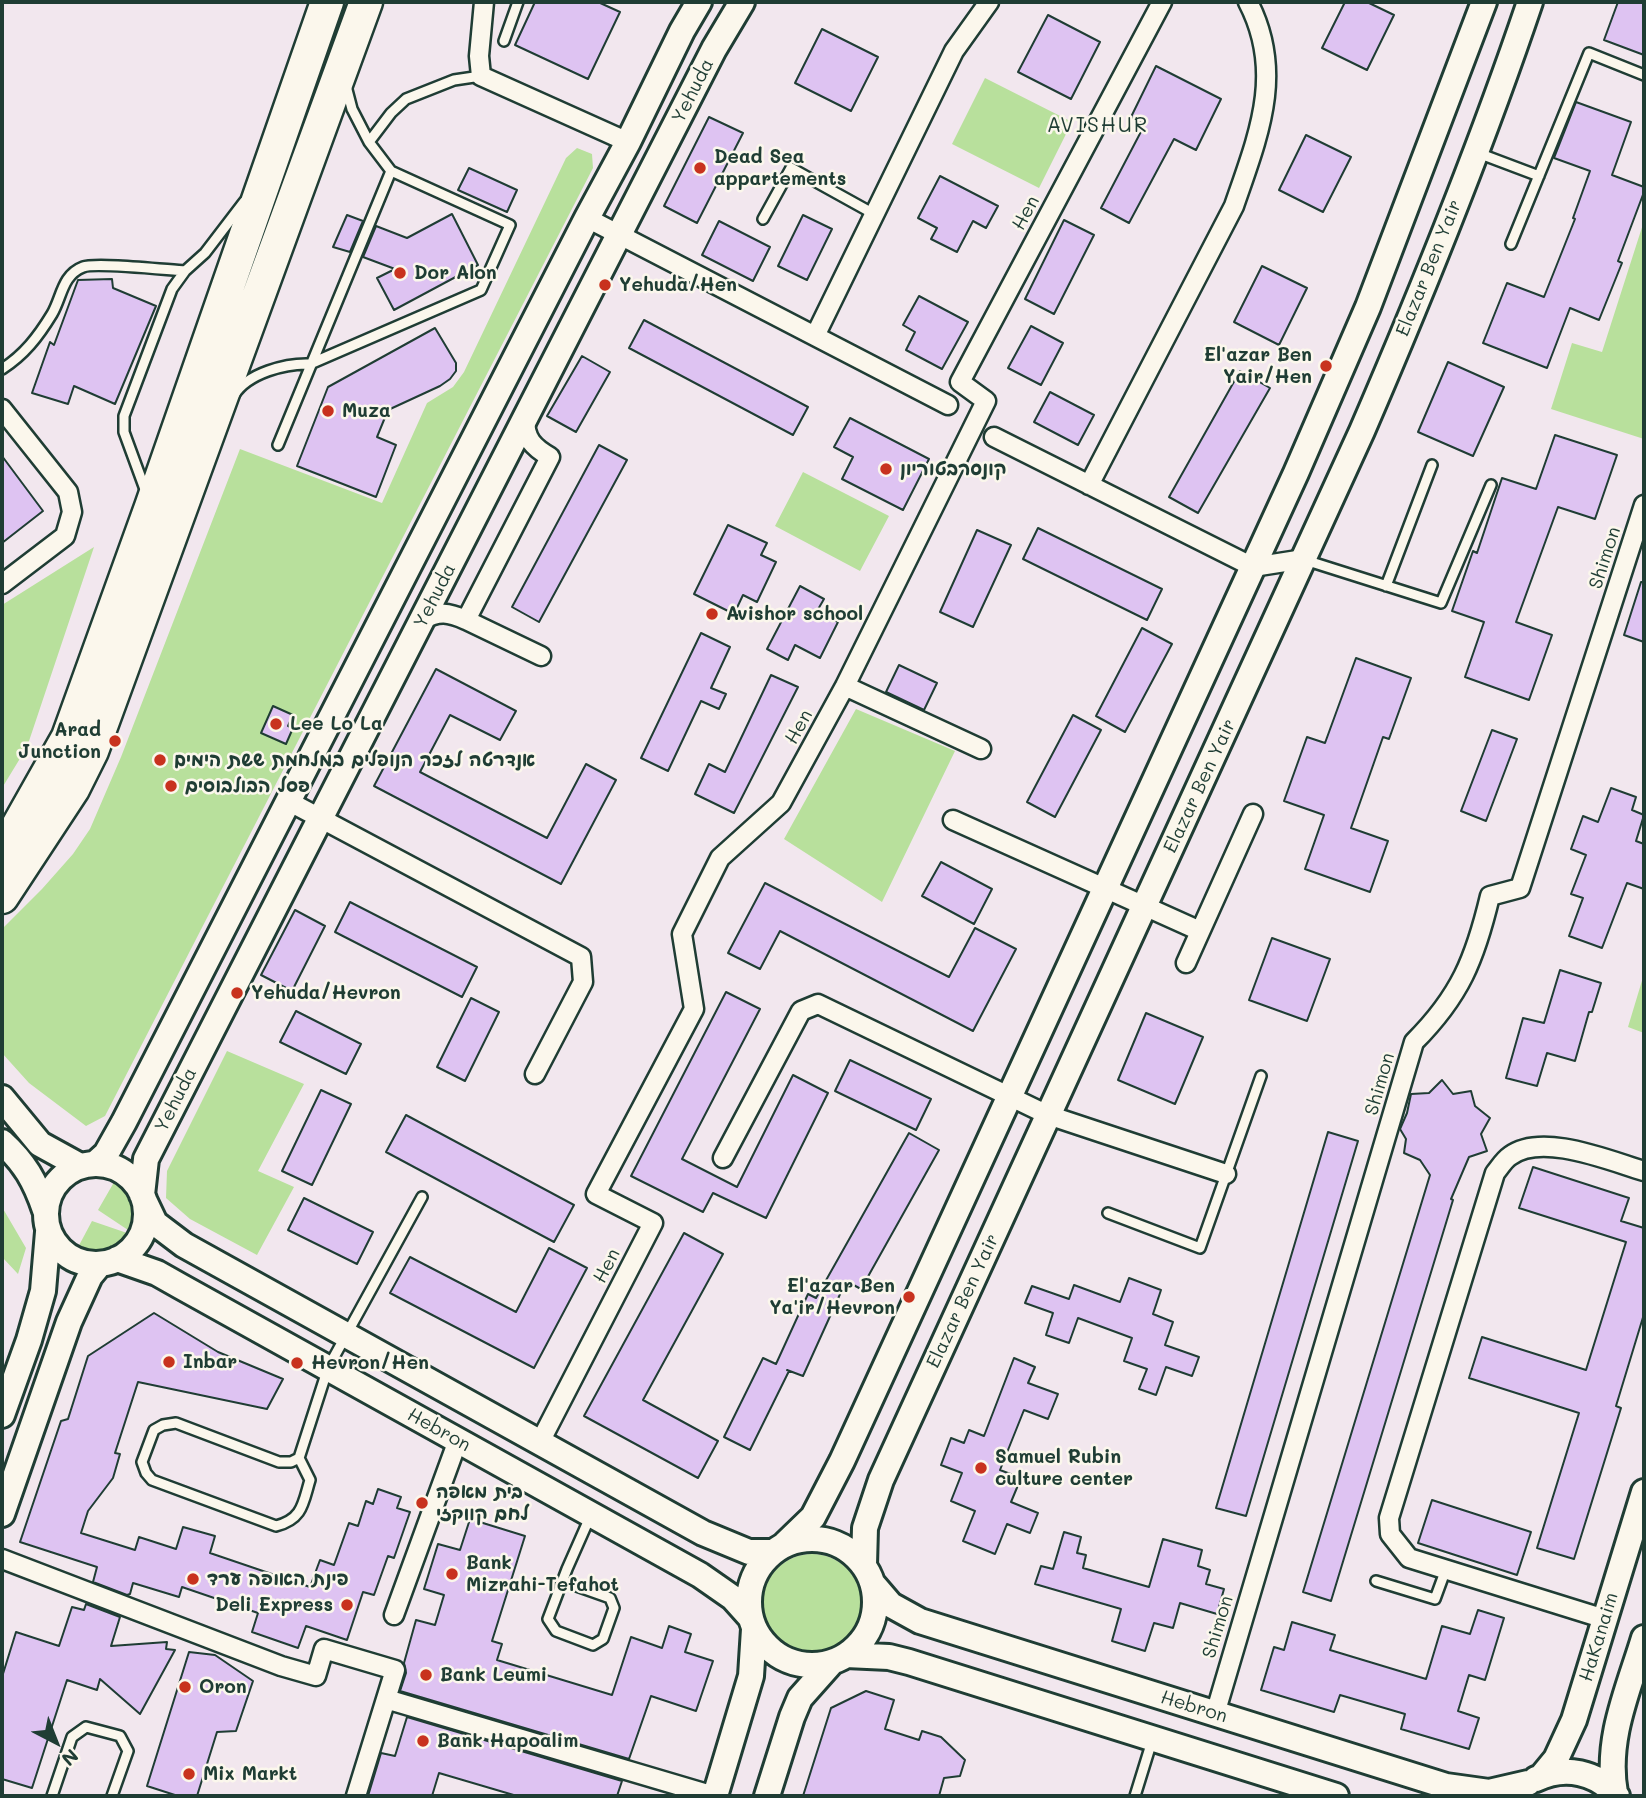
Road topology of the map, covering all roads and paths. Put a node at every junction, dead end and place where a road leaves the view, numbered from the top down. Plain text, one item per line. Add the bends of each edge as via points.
1 (327, 2) edge
2 (366, 2) edge
3 (484, 2) edge
4 (518, 2) edge
5 (699, 2) edge
6 (742, 2) edge
7 (989, 2) edge
8 (1162, 2) edge
9 (1248, 2) edge
10 (1485, 2) edge
11 (1530, 2) edge
12 (504, 41) dead end
13 (341, 70) junction
14 (1644, 75) edge
15 (481, 76) junction
16 (369, 142) junction
17 (628, 142) junction
18 (1475, 151) junction
19 (391, 171) junction
20 (1539, 176) junction
21 (266, 177) junction
22 (874, 214) junction
23 (587, 218) junction
24 (764, 219) dead end
25 (619, 234) junction
26 (1511, 244) dead end
27 (185, 271) junction
28 (815, 336) junction
29 (310, 363) junction
30 (2, 369) edge
31 (948, 405) dead end
32 (2, 409) edge
33 (525, 419) junction
34 (209, 431) junction
35 (994, 437) dead end
36 (278, 444) dead end
37 (1432, 466) dead end
38 (1089, 485) junction
39 (1491, 485) dead end
40 (1644, 505) edge
41 (151, 507) junction
42 (1304, 559) junction
43 (1253, 567) junction
44 (2, 584) edge
45 (1386, 586) junction
46 (422, 620) junction
47 (466, 620) junction
48 (541, 656) dead end
49 (845, 685) junction
50 (981, 749) dead end
51 (288, 801) junction
52 (1253, 814) dead end
53 (321, 817) junction
54 (953, 820) dead end
55 (2, 854) edge
56 (1105, 889) junction
57 (2, 897) edge
58 (1144, 907) junction
59 (1200, 931) junction
60 (1186, 963) dead end
61 (536, 1074) dead end
62 (1261, 1076) dead end
63 (1010, 1096) junction
64 (2, 1098) edge
65 (1048, 1115) junction
66 (2, 1142) edge
67 (723, 1158) dead end
68 (88, 1165) junction
69 (1644, 1171) edge
70 (1226, 1174) junction
71 (422, 1197) dead end
72 (144, 1198) junction
73 (1108, 1213) dead end
74 (47, 1221) junction
75 (108, 1262) junction
76 (346, 1335) junction
77 (328, 1368) junction
78 (2, 1415) edge
79 (457, 1440) junction
80 (540, 1442) junction
81 (299, 1458) junction
82 (1644, 1492) edge
83 (2, 1514) edge
84 (591, 1514) junction
85 (779, 1548) junction
86 (2, 1559) edge
87 (1446, 1569) junction
88 (868, 1574) junction
89 (562, 1581) junction
90 (1376, 1581) dead end
91 (394, 1615) dead end
92 (1605, 1619) junction
93 (752, 1623) junction
94 (1644, 1638) edge
95 (839, 1659) junction
96 (386, 1699) junction
97 (1215, 1713) junction
98 (1153, 1739) junction
99 (1528, 1785) edge
100 (1616, 1795) edge
101 (52, 1796) edge
102 (112, 1796) edge
103 (356, 1796) edge
104 (714, 1796) edge
105 (767, 1796) edge
106 (1135, 1796) edge
107 (1336, 1796) edge

1 - 21 highway
2 - 13 highway
3 - 15 street via 478,56
4 - 12 lane
5 - 17 street, Yehuda
6 - 25 street, Yehuda
7 - 22 street via 954,51
8 - 49 street, Hen via 960,382 986,401
9 - 38 street via 1266,51 1261,119 1249,161 1234,206
10 - 43 street via 1368,307
11 - 18 street, Elazar Ben Yair
13 - 16 lane via 352,109
13 - 34 highway
14 - 20 lane via 1589,53
15 - 16 lane via 454,80 407,99
15 - 17 street
16 - 19 lane
17 - 23 street, Yehuda
18 - 20 lane
18 - 42 street, Elazar Ben Yair via 1386,375
19 - 29 lane
19 - 29 lane via 510,225 481,290
20 - 26 lane
21 - 27 lane
21 - 41 highway
22 - 24 lane via 791,168
22 - 28 street
23 - 25 street
23 - 51 street, Yehuda
25 - 28 street
25 - 33 street, Yehuda
27 - 30 lane via 85,265 68,275 54,312 36,339
27 - 41 lane via 172,289 124,416 124,432
28 - 31 street
29 - 34 lane via 255,377 237,390
29 - 36 lane
32 - 44 street via 68,492 72,512 65,536
33 - 46 street, Yehuda
33 - 47 street via 531,443 550,457
34 - 57 highway via 92,751 73,789
35 - 38 street
37 - 45 lane
38 - 43 street
39 - 45 lane via 1441,603
40 - 97 street, Shimon via 1520,888 1490,896 1464,979 1414,1042
41 - 55 highway via 68,737
42 - 43 street
42 - 45 lane
42 - 58 street, Elazar Ben Yair
43 - 56 street
46 - 47 street via 436,613
46 - 53 street, Yehuda
47 - 48 street
49 - 50 street
49 - 80 street, Hen via 781,803 720,858 682,934 694,1009 596,1194 653,1223
51 - 53 street
51 - 68 street, Yehuda via 124,1122 106,1154
52 - 59 street
53 - 61 street via 581,957 583,982
53 - 72 street, Yehuda via 146,1159
54 - 56 street
56 - 58 street
56 - 63 street
58 - 59 street
58 - 65 street, Elazar Ben Yair
59 - 60 street
62 - 70 lane
63 - 65 street
63 - 67 street via 818,1004 801,1011
63 - 85 street via 842,1461 813,1517
64 - 68 street via 40,1144
65 - 70 street
65 - 88 street, Elazar Ben Yair via 881,1480 865,1528
66 - 74 street via 21,1159
68 - 72 street via 124,1172
68 - 74 street via 66,1173 56,1183 49,1196
69 - 87 street via 1566,1148 1529,1148 1512,1154 1495,1172 1389,1517 1390,1534 1409,1558
70 - 73 lane via 1200,1248
71 - 76 lane
72 - 75 street via 146,1215 138,1241 129,1252
72 - 76 street, Hebron via 155,1223 184,1245
74 - 75 street via 63,1253 87,1264
74 - 78 street via 40,1302
75 - 77 street, Hebron via 157,1273
75 - 83 street via 90,1276 69,1322
76 - 77 lane
76 - 80 street, Hebron
77 - 79 street, Hebron
77 - 81 lane
79 - 84 street, Hebron
79 - 91 street
80 - 85 street, Hebron via 703,1533 748,1552
81 - 81 lane via 310,1480 300,1512 290,1522 276,1526 152,1480 142,1462 154,1430 176,1423 279,1462
82 - 92 street, HaKanaim
84 - 89 lane
84 - 93 street, Hebron via 700,1575 733,1598
85 - 88 street via 811,1539 836,1543 851,1552
85 - 93 street via 762,1563 750,1588
86 - 96 street via 316,1676 324,1649 395,1670
87 - 90 lane via 1435,1599
87 - 92 street
88 - 95 street via 875,1604 871,1624 861,1642
88 - 97 street, Hebron via 891,1605 920,1621
89 - 89 lane via 548,1619 556,1631 593,1645 604,1639 614,1608 610,1598
92 - 99 street, HaKanaim via 1566,1741 1556,1759
93 - 95 street via 764,1644 796,1664 814,1666
93 - 104 street via 751,1676
94 - 100 street via 1615,1730 1611,1772
95 - 98 street via 889,1657 909,1662
95 - 105 street via 800,1698
96 - 103 street
96 - 104 street
97 - 99 street, Hebron via 1447,1786 1489,1792
98 - 106 lane
98 - 107 street
99 - 100 street, Hebron via 1558,1772 1574,1772 1589,1775
101 - 102 lane via 72,1737 86,1727 120,1736 128,1751

